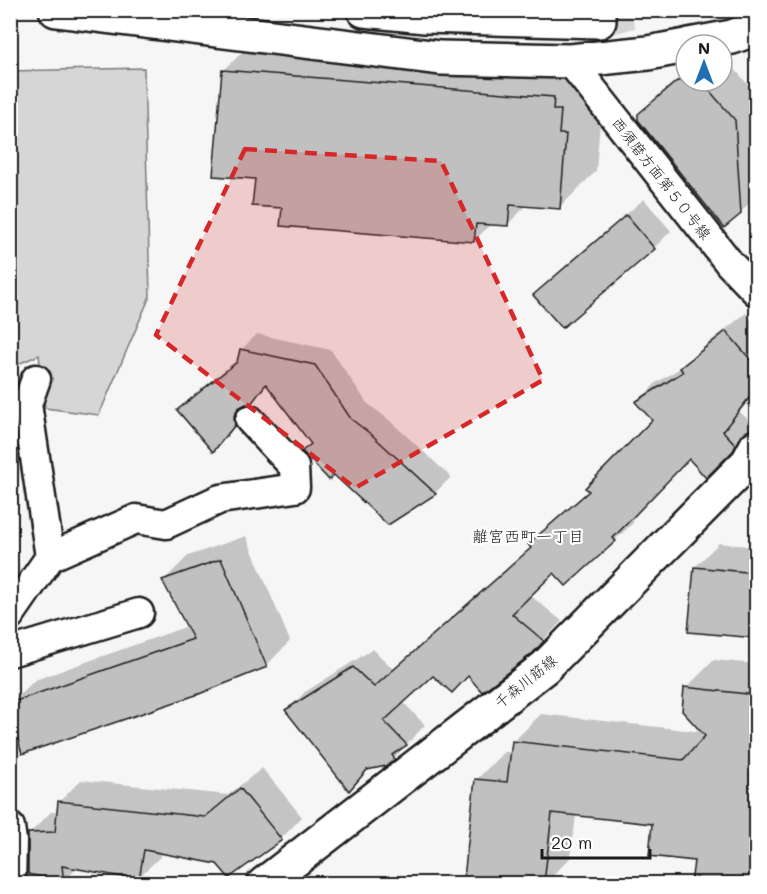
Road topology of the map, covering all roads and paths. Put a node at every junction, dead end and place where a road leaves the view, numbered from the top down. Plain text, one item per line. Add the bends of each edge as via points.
1 (56, 10) edge
2 (364, 10) edge
3 (599, 21) tunnel mouth
4 (756, 28) edge
5 (734, 36) edge
6 (674, 48) edge
7 (570, 61) junction
8 (756, 291) edge
9 (36, 380) dead end
10 (250, 420) dead end
11 (756, 447) edge
12 (50, 556) junction
13 (13, 600) edge
14 (139, 613) dead end
15 (10, 652) edge
16 (10, 827) edge
17 (11, 884) edge
18 (264, 884) edge

1 - 7 main road via 440,58
2 - 3 main road via 425,16
4 - 5 main road
6 - 7 main road
7 - 8 street, 西須磨方面第５０号線 via 730,264
9 - 12 street via 27,404
10 - 12 street via 294,467 295,489 220,499 166,524 136,519
11 - 18 main road, 千森川筋線 via 748,462 545,667
12 - 13 street
14 - 15 street
16 - 17 street

